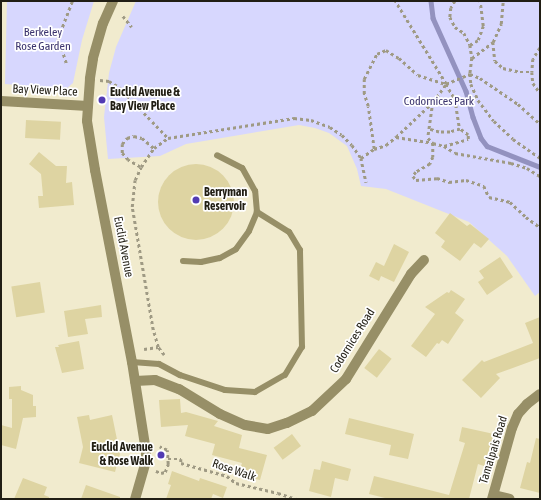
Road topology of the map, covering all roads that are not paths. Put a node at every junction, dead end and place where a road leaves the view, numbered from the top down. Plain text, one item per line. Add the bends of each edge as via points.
1 (113, 1) edge
2 (1, 101) edge
3 (88, 106) junction
4 (217, 155) dead end
5 (257, 212) junction
6 (424, 260) dead end
7 (183, 261) dead end
8 (132, 362) junction
9 (135, 381) junction
10 (540, 394) edge
11 (493, 497) edge
12 (135, 499) edge
13 (510, 499) edge

1 - 3 street, Euclid Avenue via 103,23 90,79
2 - 3 street, Bay View Place
3 - 8 street, Euclid Avenue via 87,121 94,163
4 - 5 lane via 242,168 255,192
5 - 7 lane via 250,231 236,249 220,258 200,262
5 - 8 lane via 289,232 300,250 302,347 285,375 255,392 225,390 180,375 159,364
6 - 9 street, Codornices Road via 411,274 346,379 312,411 286,423 268,429 245,425 220,414 179,389 155,380
8 - 9 street, Euclid Avenue
9 - 12 street, Euclid Avenue via 146,455
10 - 11 street, Tamalpais Road via 518,414
11 - 13 street

